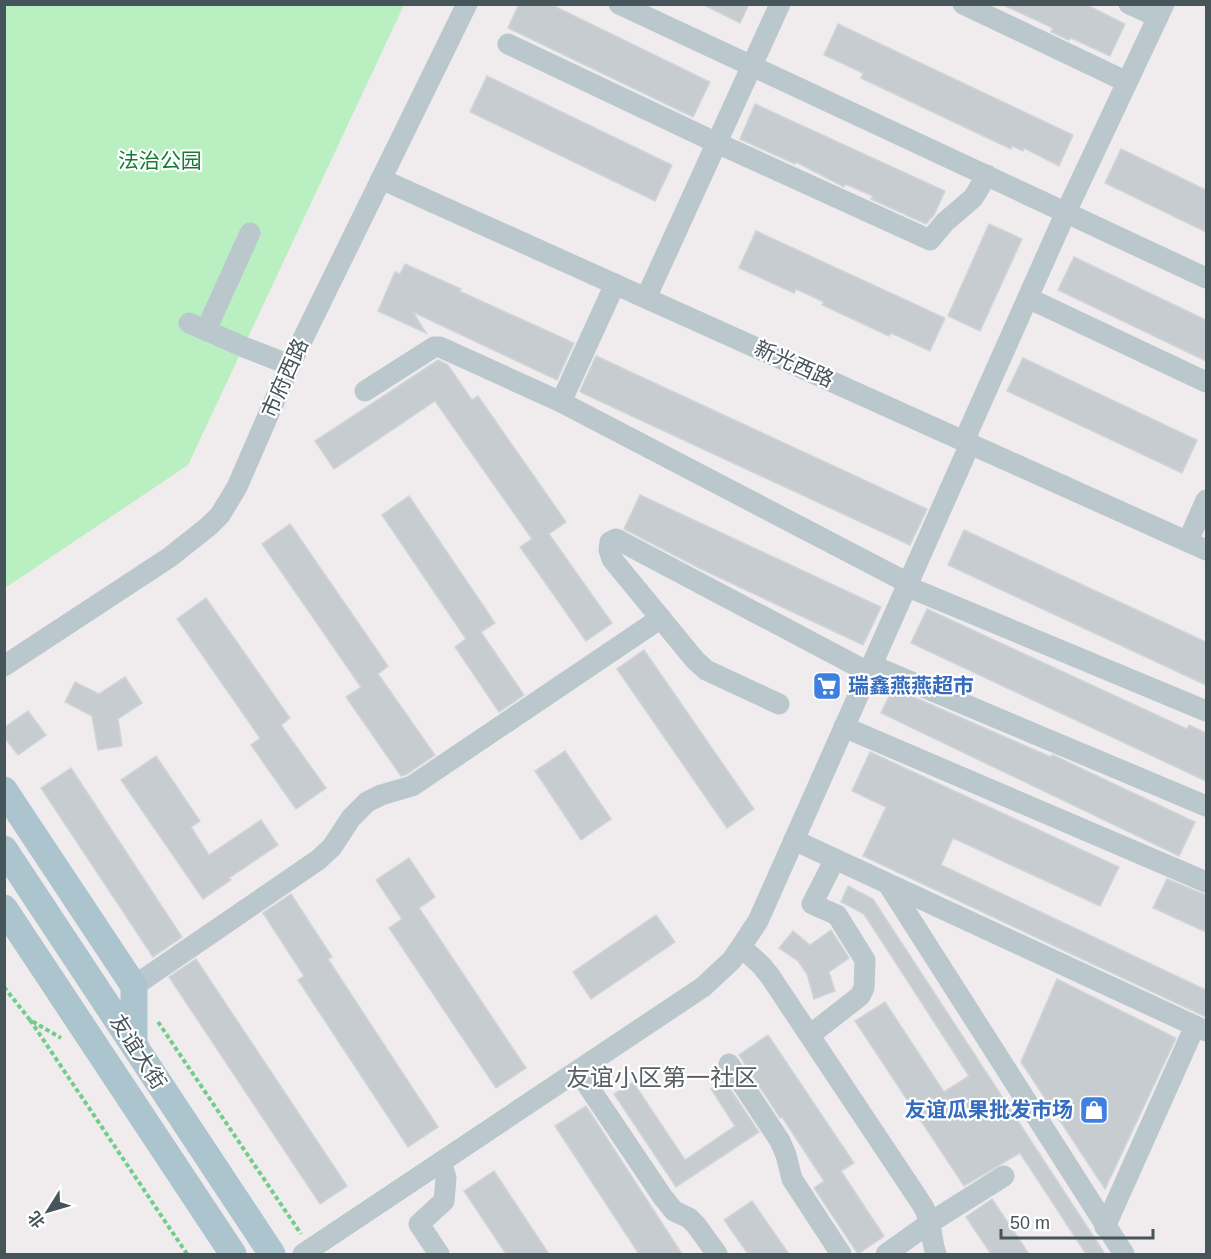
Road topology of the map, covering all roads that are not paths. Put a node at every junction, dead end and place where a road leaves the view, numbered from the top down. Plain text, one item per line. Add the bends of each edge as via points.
1 (467, 4) edge
2 (619, 4) edge
3 (780, 4) edge
4 (963, 4) edge
5 (1129, 4) edge
6 (1161, 11) edge
7 (508, 44) dead end
8 (751, 66) junction
9 (1127, 82) junction
10 (717, 143) junction
11 (987, 175) junction
12 (381, 179) junction
13 (1066, 212) junction
14 (250, 233) dead end
15 (1206, 278) edge
16 (615, 284) junction
17 (646, 298) junction
18 (1028, 298) junction
19 (290, 365) junction
20 (1206, 382) edge
21 (365, 391) dead end
22 (561, 402) junction
23 (967, 442) junction
24 (1206, 501) edge
25 (1197, 545) edge
26 (907, 584) junction
27 (661, 618) junction
28 (4, 666) edge
29 (870, 668) junction
30 (779, 704) dead end
31 (1206, 711) edge
32 (844, 727) junction
33 (4, 790) edge
34 (1206, 806) edge
35 (794, 840) junction
36 (4, 849) edge
37 (835, 859) junction
38 (1204, 875) edge
39 (888, 884) junction
40 (4, 908) edge
41 (741, 948) junction
42 (134, 986) junction
43 (1201, 1028) edge
44 (810, 1035) junction
45 (134, 1044) junction
46 (729, 1064) dead end
47 (578, 1071) junction
48 (441, 1162) junction
49 (1004, 1176) dead end
50 (931, 1222) junction
51 (1105, 1227) junction
52 (307, 1252) edge
53 (233, 1254) edge
54 (272, 1254) edge
55 (439, 1254) edge
56 (717, 1254) edge
57 (841, 1254) edge
58 (886, 1254) edge
59 (936, 1254) edge
60 (1124, 1254) edge

1 - 12 street, 市府西路
2 - 8 street
3 - 8 street
4 - 9 street
5 - 6 street
6 - 9 street
7 - 10 street
8 - 10 street
8 - 11 street
9 - 13 street
10 - 11 street via 930,240 973,198
10 - 17 street
11 - 13 street
12 - 16 street, 新光西路
12 - 19 street, 市府西路
13 - 15 street
13 - 18 street
14 - 19 street via 197,327
16 - 17 street, 新光西路
16 - 22 street
17 - 23 street, 新光西路
18 - 20 street
18 - 23 street
19 - 28 street, 市府西路 via 247,467 214,520 170,557
21 - 22 street via 434,347 440,347
22 - 26 street
23 - 25 street, 新光西路
23 - 26 street
24 - 25 street
26 - 29 street
26 - 31 street
27 - 29 street via 612,559 612,540
27 - 30 street via 706,670
27 - 42 street via 412,786 367,802 318,860
29 - 32 street
29 - 34 street
32 - 35 street
32 - 38 street
33 - 42 main road
35 - 37 street
35 - 41 street via 758,921
36 - 45 main road, 友谊大街
37 - 39 street
37 - 44 street via 812,904 841,920 865,960 864,988 860,996
39 - 43 street
39 - 51 street
40 - 53 main road, 友谊大街
41 - 44 street via 766,970
41 - 47 street via 703,987
42 - 45 main road
43 - 51 street
44 - 50 street
45 - 54 main road, 友谊大街
46 - 57 street via 780,1142 792,1179
47 - 48 street
47 - 56 street via 662,1196 674,1211 696,1225
48 - 52 street
48 - 55 street via 446,1178 444,1201 419,1224
49 - 50 street
50 - 58 street
50 - 59 street
51 - 60 street

